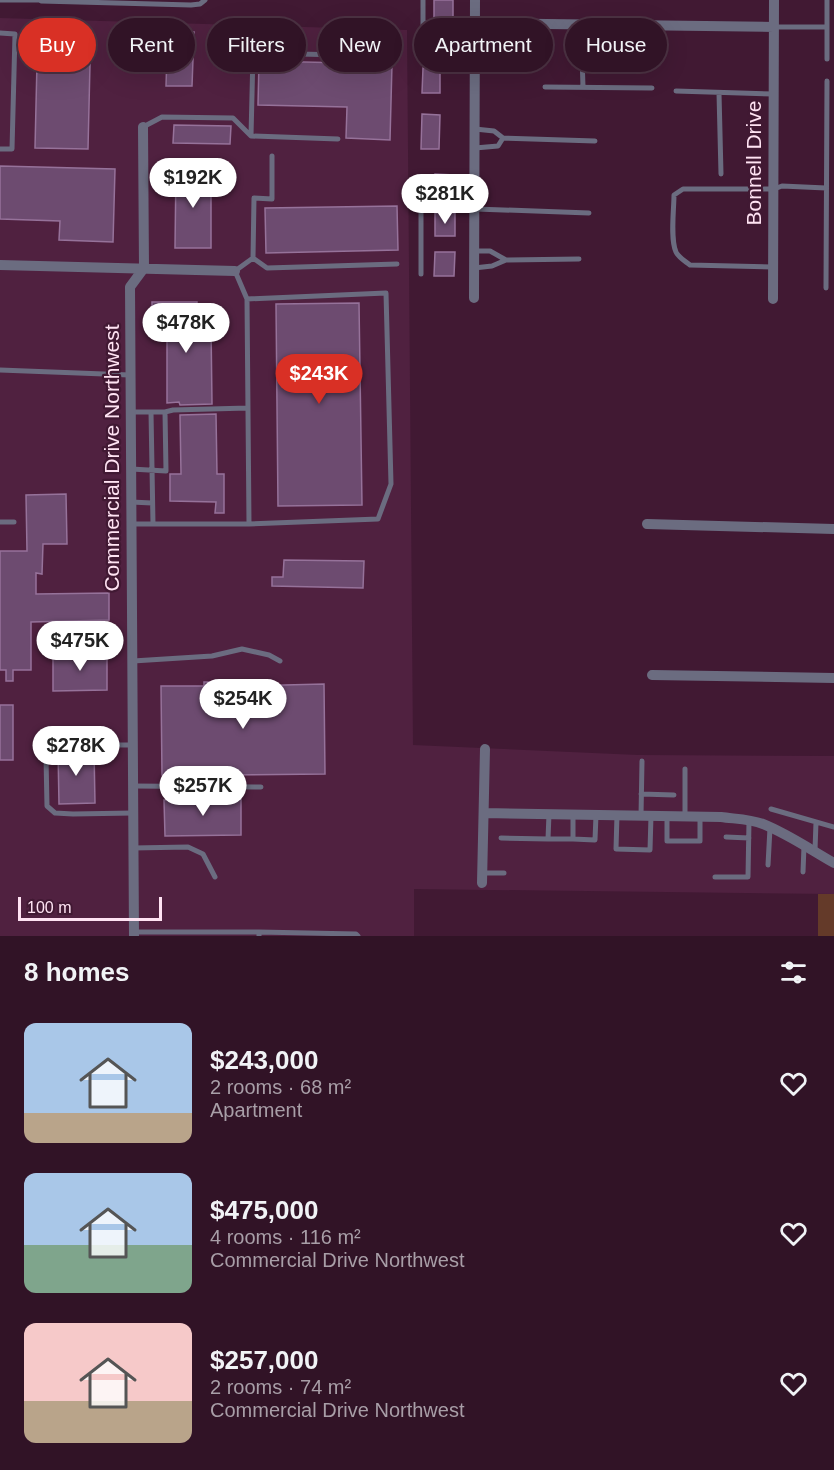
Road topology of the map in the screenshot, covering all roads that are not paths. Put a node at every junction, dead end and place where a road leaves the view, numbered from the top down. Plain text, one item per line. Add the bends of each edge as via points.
1 (0, 0) edge
2 (205, 0) edge
3 (423, 0) edge
4 (475, 0) edge
5 (774, 0) edge
6 (827, 0) edge
7 (41, 1) edge
8 (114, 2) edge
9 (423, 18) edge
10 (475, 18) edge
11 (667, 25) edge
12 (774, 27) junction
13 (827, 27) junction
14 (0, 33) edge
15 (318, 54) edge
16 (827, 59) dead end
17 (475, 72) edge
18 (583, 72) edge
19 (827, 81) dead end
20 (545, 87) dead end
21 (583, 87) junction
22 (652, 88) dead end
23 (676, 91) dead end
24 (719, 93) junction
25 (774, 94) junction
26 (143, 128) joint
27 (475, 129) junction
28 (251, 136) junction
29 (503, 138) junction
30 (338, 139) dead end
31 (595, 141) dead end
32 (475, 148) junction
33 (0, 149) edge
34 (272, 156) dead end
35 (721, 174) dead end
36 (421, 182) dead end
37 (826, 188) junction
38 (774, 189) junction
39 (422, 207) junction
40 (474, 209) junction
41 (589, 213) dead end
42 (474, 251) junction
43 (253, 258) junction
44 (579, 259) dead end
45 (506, 260) junction
46 (397, 264) dead end
47 (0, 265) edge
48 (773, 267) junction
49 (144, 268) junction
50 (474, 268) junction
51 (235, 271) junction
52 (421, 273) dead end
53 (826, 288) dead end
54 (474, 298) dead end
55 (248, 299) junction
56 (773, 300) dead end
57 (0, 370) edge
58 (131, 375) junction
59 (248, 408) junction
60 (165, 411) junction
61 (131, 412) junction
62 (151, 412) junction
63 (131, 469) junction
64 (152, 471) junction
65 (131, 502) junction
66 (152, 502) junction
67 (0, 522) edge
68 (14, 522) dead end
69 (132, 524) junction
70 (153, 524) junction
71 (249, 524) junction
72 (647, 524) dead end
73 (834, 529) edge
74 (133, 661) junction
75 (280, 661) dead end
76 (652, 675) dead end
77 (834, 678) edge
78 (133, 745) junction
79 (485, 749) dead end
80 (642, 761) dead end
81 (685, 769) dead end
82 (134, 786) junction
83 (261, 787) dead end
84 (641, 794) junction
85 (674, 795) dead end
86 (771, 809) dead end
87 (134, 813) junction
88 (484, 813) junction
89 (549, 814) junction
90 (573, 815) junction
91 (596, 815) junction
92 (617, 815) junction
93 (646, 816) junction
94 (667, 816) junction
95 (685, 816) junction
96 (700, 817) junction
97 (749, 821) junction
98 (816, 822) junction
99 (834, 827) edge
100 (770, 828) junction
101 (726, 837) dead end
102 (501, 838) dead end
103 (749, 838) junction
104 (548, 839) junction
105 (573, 839) junction
106 (804, 846) junction
107 (134, 848) junction
108 (815, 852) junction
109 (834, 863) edge
110 (768, 865) dead end
111 (802, 872) dead end
112 (504, 873) dead end
113 (215, 877) dead end
114 (715, 877) dead end
115 (482, 878) joint
116 (134, 934) edge
117 (259, 934) edge
118 (358, 936) edge

1 - 7 lane
2 - 8 lane via 191,5
3 - 9 lane
4 - 10 street
5 - 12 street, Bonnell Drive
6 - 13 lane
7 - 8 lane
11 - 12 street
12 - 13 lane
12 - 25 street, Bonnell Drive
13 - 16 lane
14 - 33 lane via 15,34 12,150
15 - 28 lane via 253,52
17 - 27 street
18 - 21 lane
19 - 37 lane
20 - 21 lane
21 - 22 lane
23 - 24 lane
24 - 25 lane
24 - 35 lane
25 - 38 street, Bonnell Drive
26 - 28 lane via 162,117 233,118
26 - 49 street
27 - 29 lane via 494,131
27 - 32 street
28 - 30 lane
29 - 31 lane
29 - 32 lane via 498,146
32 - 40 street
34 - 43 lane via 272,199 254,198
36 - 39 lane
37 - 38 lane
37 - 53 lane
38 - 48 street, Bonnell Drive
38 - 48 lane via 683,189 674,195 674,244 682,260 690,265
39 - 40 lane
39 - 52 lane
40 - 41 lane
40 - 42 street
42 - 45 lane via 490,251
42 - 50 street
43 - 46 lane via 267,268
43 - 51 lane
44 - 45 lane
45 - 50 lane
47 - 49 street
48 - 56 street, Bonnell Drive
49 - 51 street
49 - 58 street, Commercial Drive Northwest via 129,287
50 - 54 street
51 - 55 lane
55 - 59 lane
55 - 71 lane via 386,293 391,484 378,519
57 - 58 lane
58 - 61 street, Commercial Drive Northwest
59 - 60 lane
59 - 71 lane
60 - 62 lane
60 - 64 lane via 166,471
61 - 62 lane
61 - 63 street, Commercial Drive Northwest
62 - 64 lane
63 - 64 lane
63 - 65 street, Commercial Drive Northwest
64 - 66 lane
65 - 66 lane
65 - 69 street, Commercial Drive Northwest
66 - 70 lane
67 - 68 lane
69 - 70 lane
69 - 74 street, Commercial Drive Northwest
70 - 71 lane
72 - 73 street
74 - 75 lane via 212,656 242,649
74 - 78 street, Commercial Drive Northwest
76 - 77 street
78 - 82 street, Commercial Drive Northwest
78 - 87 lane via 64,745 52,748 46,757 47,806 55,813
79 - 88 street
80 - 84 lane
81 - 95 lane
82 - 83 lane
82 - 87 street, Commercial Drive Northwest
84 - 85 lane
84 - 93 lane
86 - 98 lane
87 - 107 street, Commercial Drive Northwest
88 - 89 street
88 - 115 street
89 - 90 street
89 - 104 lane
90 - 91 street
90 - 105 lane
91 - 92 street
91 - 105 lane via 595,840
92 - 93 street
92 - 93 lane via 616,849 650,849
93 - 94 street
94 - 95 street
94 - 96 lane via 667,841 700,841
95 - 96 street
96 - 97 street
97 - 100 street
97 - 103 lane
98 - 99 lane
98 - 108 lane
100 - 106 street
100 - 110 lane
101 - 103 lane
102 - 104 lane
103 - 114 lane via 748,877
104 - 105 lane
106 - 108 street
106 - 111 lane
107 - 113 lane via 188,847 204,854
107 - 116 street, Commercial Drive Northwest
108 - 109 street
112 - 115 lane
116 - 117 lane
117 - 118 lane

